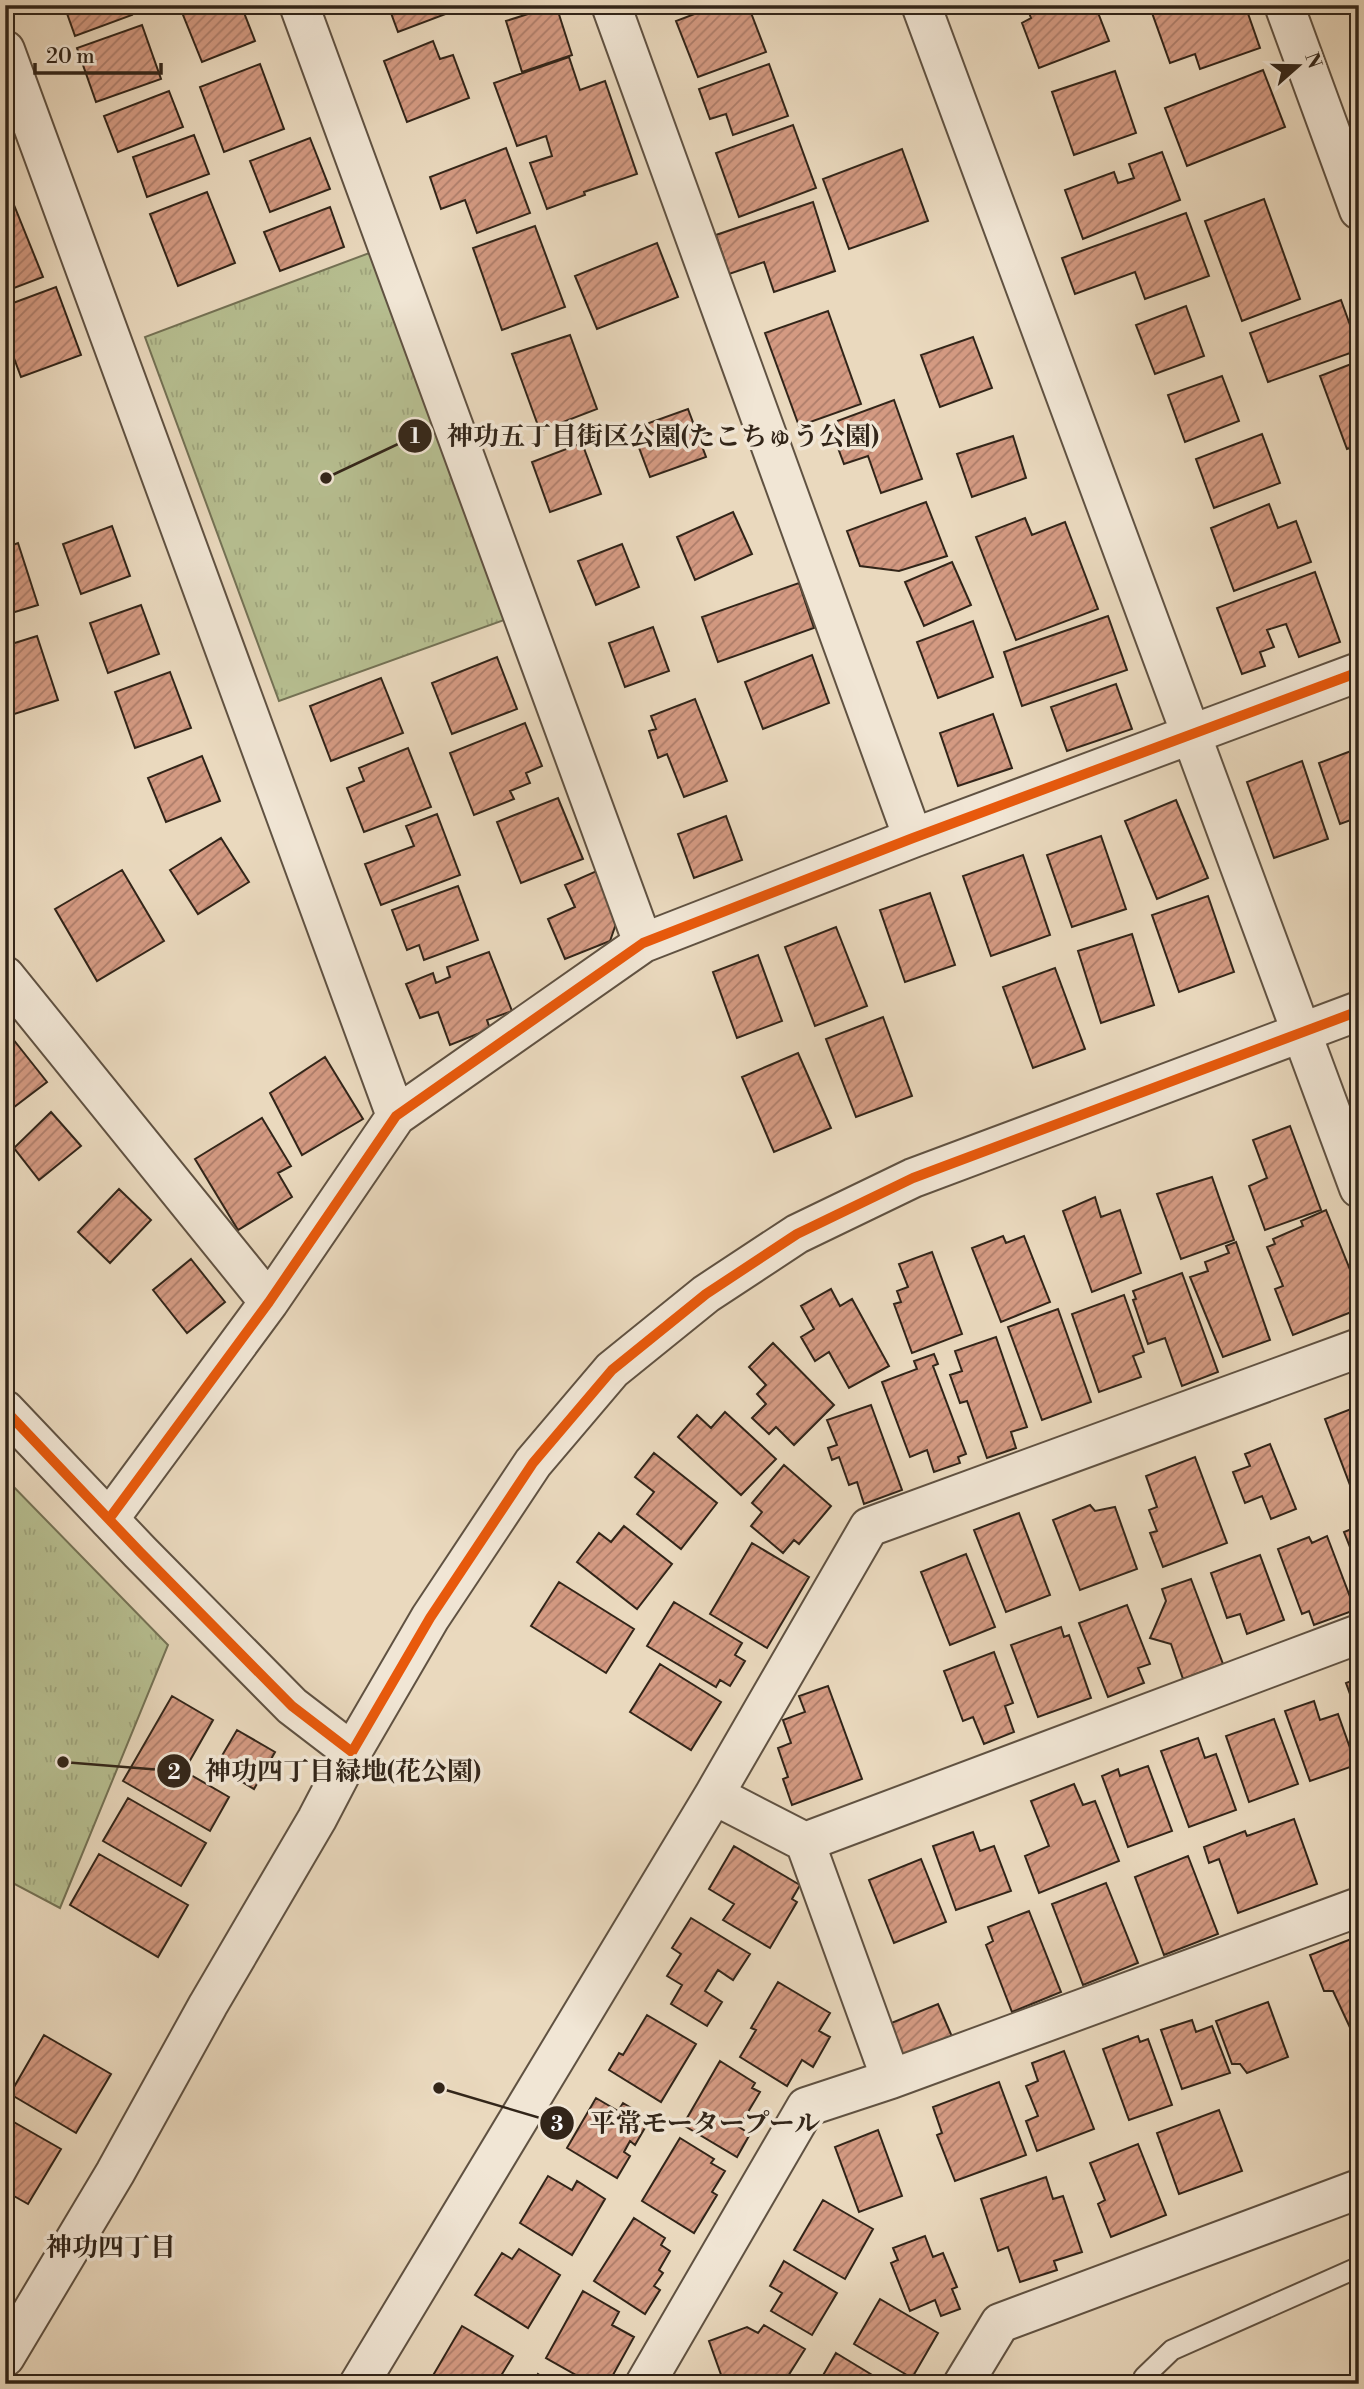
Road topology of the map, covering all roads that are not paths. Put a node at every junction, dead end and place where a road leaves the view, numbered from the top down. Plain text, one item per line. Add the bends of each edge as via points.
1 (299, 5) edge
2 (611, 5) edge
3 (921, 5) edge
4 (1284, 5) edge
5 (5, 50) edge
6 (1359, 210) edge
7 (1359, 672) edge
8 (1192, 735) junction
9 (913, 838) junction
10 (643, 943) junction
11 (5, 976) edge
12 (1359, 1011) edge
13 (1301, 1032) junction
14 (396, 1116) junction
15 (1359, 1188) edge
16 (269, 1302) junction
17 (1359, 1348) edge
18 (5, 1410) edge
19 (109, 1519) junction
20 (1359, 1634) edge
21 (352, 1752) junction
22 (714, 1795) junction
23 (805, 1842) junction
24 (1359, 1907) edge
25 (891, 2078) junction
26 (1359, 2189) edge
27 (1359, 2267) edge
28 (5, 2357) edge
29 (359, 2384) edge
30 (645, 2384) edge
31 (963, 2384) edge
32 (1143, 2384) edge

1 - 10 street
2 - 9 street
3 - 8 street
4 - 6 street
5 - 14 street
7 - 8 street
8 - 9 street
8 - 13 street
9 - 10 street
10 - 14 street
11 - 16 street
12 - 13 street
13 - 15 street
13 - 21 street via 913,1178 797,1234 706,1294 612,1370 533,1463 430,1618
14 - 16 street
16 - 19 street
17 - 22 street via 869,1527
18 - 19 street
19 - 21 street via 292,1706
20 - 23 street
21 - 28 street via 115,2173
22 - 23 street
22 - 29 street
23 - 25 street
24 - 25 street
25 - 30 street via 806,2107
26 - 31 street via 1000,2323
27 - 32 lane via 1172,2350 1144,2377

